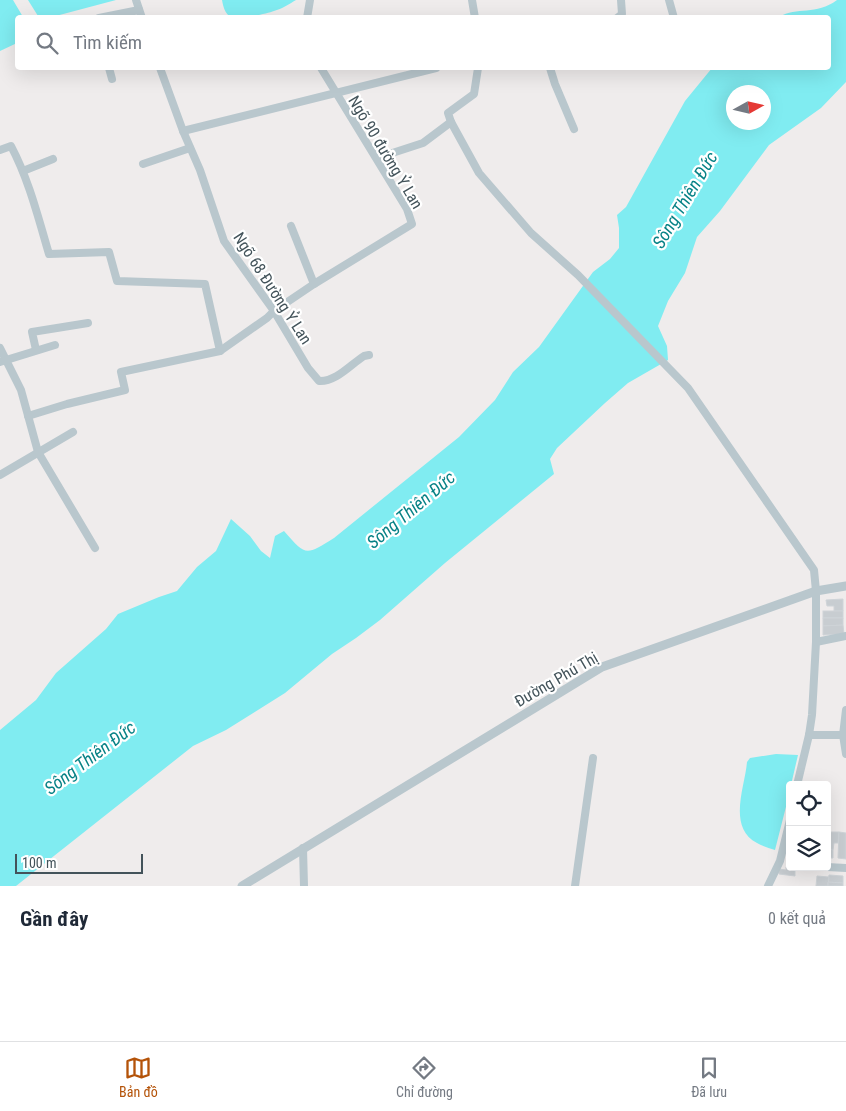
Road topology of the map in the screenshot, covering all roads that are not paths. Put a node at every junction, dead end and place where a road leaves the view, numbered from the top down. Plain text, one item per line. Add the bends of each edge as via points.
1 (136, 0) edge
2 (310, 0) edge
3 (472, 0) edge
4 (621, 0) edge
5 (669, 0) edge
6 (141, 14) edge
7 (308, 15) edge
8 (474, 15) edge
9 (621, 15) edge
10 (673, 15) edge
11 (110, 70) edge
12 (161, 70) edge
13 (321, 70) edge
14 (428, 70) edge
15 (478, 70) edge
16 (551, 70) edge
17 (112, 79) dead end
18 (336, 93) junction
19 (451, 122) junction
20 (574, 129) dead end
21 (183, 131) junction
22 (190, 148) junction
23 (0, 150) edge
24 (377, 158) junction
25 (53, 159) dead end
26 (143, 164) dead end
27 (23, 171) junction
28 (291, 226) dead end
29 (314, 284) junction
30 (274, 311) junction
31 (88, 323) dead end
32 (55, 345) dead end
33 (0, 348) edge
34 (36, 350) junction
35 (220, 351) junction
36 (369, 356) dead end
37 (3, 360) edge
38 (28, 416) junction
39 (74, 432) dead end
40 (38, 452) junction
41 (0, 475) edge
42 (95, 548) dead end
43 (846, 586) edge
44 (816, 591) junction
45 (846, 636) edge
46 (816, 642) junction
47 (846, 710) edge
48 (809, 735) junction
49 (844, 735) edge
50 (846, 754) edge
51 (593, 758) dead end
52 (798, 781) edge
53 (789, 826) edge
54 (303, 848) junction
55 (780, 861) junction
56 (786, 862) edge
57 (831, 867) edge
58 (846, 868) edge
59 (242, 886) edge
60 (304, 886) edge
61 (575, 886) edge
62 (768, 886) edge

1 - 6 street
2 - 7 street
3 - 8 street
4 - 9 street
5 - 10 street
11 - 17 street
12 - 21 street, Ngõ 68 Đường Ỷ Lan
13 - 18 street, Ngõ 90 đường Ỷ Lan
14 - 18 street
15 - 19 street via 474,94 448,113
16 - 20 street
18 - 21 street
18 - 24 street, Ngõ 90 đường Ỷ Lan
19 - 24 street via 423,143
19 - 44 street via 479,173 531,233 688,388 814,570
21 - 22 street, Ngõ 68 Đường Ỷ Lan
22 - 26 street
22 - 30 street, Ngõ 68 Đường Ỷ Lan via 224,241
23 - 27 street via 11,146
24 - 29 street, Ngõ 90 đường Ỷ Lan via 408,209 412,224
25 - 27 street
27 - 35 street via 49,254 109,252 117,281 205,284
28 - 29 street
29 - 30 street
30 - 35 street
30 - 36 street, Ngõ 68 Đường Ỷ Lan via 319,381 333,379 364,356
31 - 34 street via 32,332
32 - 34 street
33 - 37 street
34 - 37 street
35 - 38 street via 121,372 125,390
37 - 38 street via 21,390
38 - 40 street
39 - 40 street
40 - 41 street
40 - 42 street
43 - 44 street, Đường Phú Thị
44 - 46 street
44 - 54 street, Đường Phú Thị via 602,667
45 - 46 street
46 - 48 street
47 - 49 street
48 - 49 street
48 - 52 street
49 - 50 street
51 - 61 street
53 - 55 street
54 - 59 street, Đường Phú Thị
54 - 60 street
55 - 56 street
55 - 62 street
57 - 58 street

